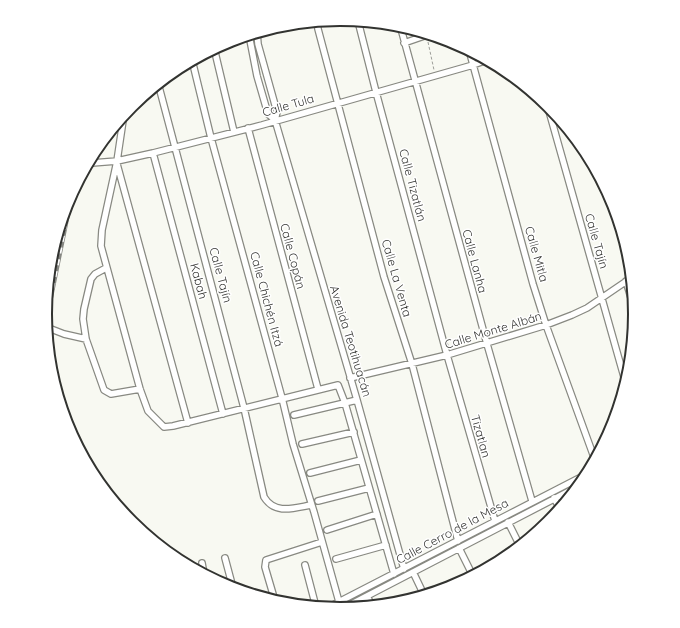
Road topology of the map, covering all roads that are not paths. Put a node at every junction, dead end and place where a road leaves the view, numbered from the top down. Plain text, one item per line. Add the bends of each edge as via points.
1 (318, 27) edge
2 (360, 27) edge
3 (402, 33) edge
4 (258, 38) edge
5 (420, 38) edge
6 (249, 40) edge
7 (404, 43) junction
8 (216, 55) edge
9 (471, 58) edge
10 (479, 63) edge
11 (472, 65) junction
12 (194, 67) edge
13 (414, 81) junction
14 (160, 90) edge
15 (376, 92) junction
16 (337, 103) junction
17 (551, 117) edge
18 (274, 120) junction
19 (122, 125) edge
20 (248, 128) junction
21 (234, 132) junction
22 (211, 138) junction
23 (175, 148) junction
24 (154, 153) junction
25 (117, 161) junction
26 (96, 163) edge
27 (106, 268) junction
28 (626, 282) edge
29 (602, 298) junction
30 (546, 325) junction
31 (53, 330) edge
32 (86, 339) junction
33 (487, 344) junction
34 (447, 355) junction
35 (412, 364) junction
36 (622, 370) edge
37 (350, 378) junction
38 (140, 389) junction
39 (318, 389) junction
40 (282, 398) junction
41 (357, 400) junction
42 (345, 403) junction
43 (244, 408) junction
44 (223, 414) junction
45 (294, 415) dead end
46 (188, 423) junction
47 (354, 432) junction
48 (302, 444) dead end
49 (592, 452) edge
50 (361, 460) junction
51 (310, 473) dead end
52 (574, 481) edge
53 (369, 488) junction
54 (565, 493) edge
55 (554, 498) junction
56 (318, 501) dead end
57 (532, 501) junction
58 (557, 504) edge
59 (311, 505) junction
60 (387, 508) junction
61 (377, 513) junction
62 (495, 521) junction
63 (508, 522) junction
64 (327, 530) dead end
65 (517, 540) edge
66 (458, 541) junction
67 (322, 542) junction
68 (386, 545) junction
69 (459, 548) junction
70 (225, 558) dead end
71 (336, 559) dead end
72 (202, 563) dead end
73 (305, 565) dead end
74 (203, 567) edge
75 (404, 569) junction
76 (470, 570) edge
77 (413, 572) junction
78 (394, 574) junction
79 (231, 580) edge
80 (422, 590) edge
81 (273, 594) edge
82 (367, 596) junction
83 (369, 600) edge
84 (314, 601) edge
85 (357, 601) edge
86 (338, 602) joint

1 - 16 street, Calle La Venta
2 - 15 street, Calle Tizatlán
3 - 7 street, Calle Lanha
4 - 18 street via 277,112
5 - 7 street
6 - 18 street via 268,114
7 - 13 street, Calle Lanha
8 - 21 street
9 - 11 street, Calle Mitla
10 - 11 street, Calle Tula
11 - 13 street, Calle Tula
11 - 30 street, Calle Mitla
12 - 22 street, Calle Chichén Itzá
13 - 15 street, Calle Tula
13 - 33 street, Calle Lanha
14 - 23 street, Calle Tajín
15 - 16 street, Calle Tula
15 - 34 street, Calle Tizatlán
16 - 18 street, Calle Tula
16 - 35 street, Calle La Venta via 384,277
17 - 29 street, Calle Tajín
18 - 20 street, Calle Tula
18 - 37 street, Avenida Teotihuacán
19 - 25 street
20 - 21 street, Calle Tula
20 - 39 street, Calle Copán
21 - 22 street, Calle Tula
22 - 23 street, Calle Tula
22 - 40 street, Calle Chichén Itzá
23 - 24 street, Calle Tula
23 - 43 street, Calle Tajín
24 - 25 street, Calle Tula
24 - 44 street, Kabah
25 - 26 street, Calle Tula
25 - 27 street via 101,246
25 - 46 street
27 - 32 street via 90,282 83,314
27 - 38 street
28 - 29 street, Calle Monte Albán
29 - 30 street, Calle Monte Albán via 572,315
29 - 36 street, Calle Tajín
30 - 33 street, Calle Monte Albán
30 - 49 street, Calle Mitla
31 - 32 street
32 - 38 street via 107,393
33 - 34 street, Calle Monte Albán
33 - 57 street, Calle Lanha
34 - 35 street, Calle Monte Albán
34 - 62 street, Tizatlan
35 - 37 street, Calle Monte Albán
35 - 66 street, Calle La Venta
37 - 41 street, Avenida Teotihuacán
38 - 46 street via 148,411 164,427
39 - 40 street
39 - 42 street via 338,384
40 - 43 street
40 - 59 street, Calle Chichén Itzá
41 - 42 street
41 - 60 street, Avenida Teotihuacán
42 - 45 street
42 - 47 street
43 - 44 street
43 - 59 street, Calle Tajín via 264,497 268,503 282,509
44 - 46 street
47 - 48 street
47 - 50 street
50 - 51 street
50 - 53 street
52 - 57 street, Calle Cerro de la Mesa
53 - 56 street
53 - 61 street
54 - 55 street, Calle Cerro de la Mesa
55 - 58 street
55 - 63 street, Calle Cerro de la Mesa
57 - 62 street, Calle Cerro de la Mesa
59 - 67 street, Calle Chichén Itzá
60 - 61 street
60 - 75 street, Avenida Teotihuacán
61 - 64 street
61 - 68 street
62 - 66 street, Calle Cerro de la Mesa
63 - 65 street
63 - 69 street, Calle Cerro de la Mesa
66 - 75 street, Calle Cerro de la Mesa
67 - 81 street via 266,560 265,567
67 - 86 street, Calle Chichén Itzá
68 - 71 street
68 - 78 street
69 - 76 street
69 - 77 street, Calle Cerro de la Mesa
70 - 79 street
72 - 74 street
73 - 84 street
75 - 78 street, Calle Cerro de la Mesa
77 - 80 street
77 - 82 street, Calle Cerro de la Mesa
78 - 86 street, Calle Cerro de la Mesa
82 - 83 street
82 - 85 street, Calle Cerro de la Mesa

